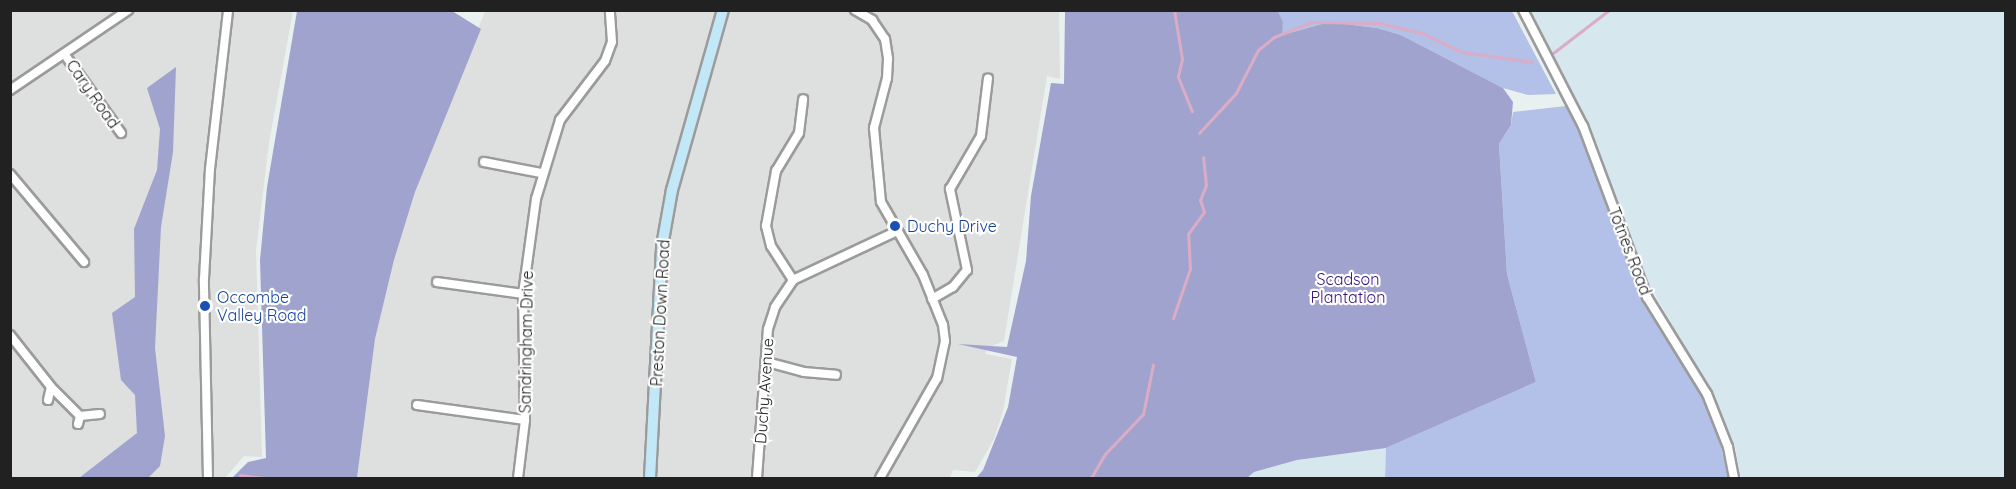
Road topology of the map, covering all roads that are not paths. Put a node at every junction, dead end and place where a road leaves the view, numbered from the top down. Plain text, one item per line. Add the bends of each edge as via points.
1 (128, 10) edge
2 (228, 10) edge
3 (610, 10) edge
4 (723, 10) edge
5 (855, 10) edge
6 (1523, 10) edge
7 (66, 55) junction
8 (988, 78) dead end
9 (10, 90) edge
10 (802, 99) dead end
11 (121, 133) dead end
12 (484, 162) dead end
13 (541, 173) junction
14 (10, 174) edge
15 (897, 231) junction
16 (84, 262) dead end
17 (793, 280) junction
18 (437, 282) dead end
19 (523, 294) junction
20 (933, 299) junction
21 (10, 334) edge
22 (767, 362) junction
23 (836, 375) dead end
24 (51, 387) junction
25 (48, 400) dead end
26 (417, 405) dead end
27 (100, 414) dead end
28 (525, 420) junction
29 (208, 478) edge
30 (518, 478) edge
31 (651, 478) edge
32 (757, 478) edge
33 (880, 478) edge
34 (1734, 478) edge

1 - 7 street
2 - 29 street via 210,169 204,279
3 - 13 street, Sandringham Drive via 612,42 605,61 560,120
4 - 31 street, Preston Down Road via 672,190 662,246
5 - 15 street via 872,20 885,39 887,78 874,128 875,159 881,202
6 - 34 street, Totnes Road via 1582,126 1647,297 1707,394 1728,447
7 - 9 street
7 - 11 street, Cary Road
8 - 20 street via 981,136 950,189 967,270 953,287
10 - 17 street via 799,133 776,171 766,226 771,246
12 - 13 street
13 - 19 street, Sandringham Drive
14 - 16 street
15 - 17 street
15 - 20 street
17 - 22 street, Duchy Avenue via 775,307 768,329
18 - 19 street
19 - 28 street, Sandringham Drive
20 - 33 street via 943,325 943,360
21 - 24 street
22 - 23 street
22 - 32 street, Duchy Avenue
24 - 25 street
24 - 27 street via 79,420
26 - 28 street
28 - 30 street, Sandringham Drive

